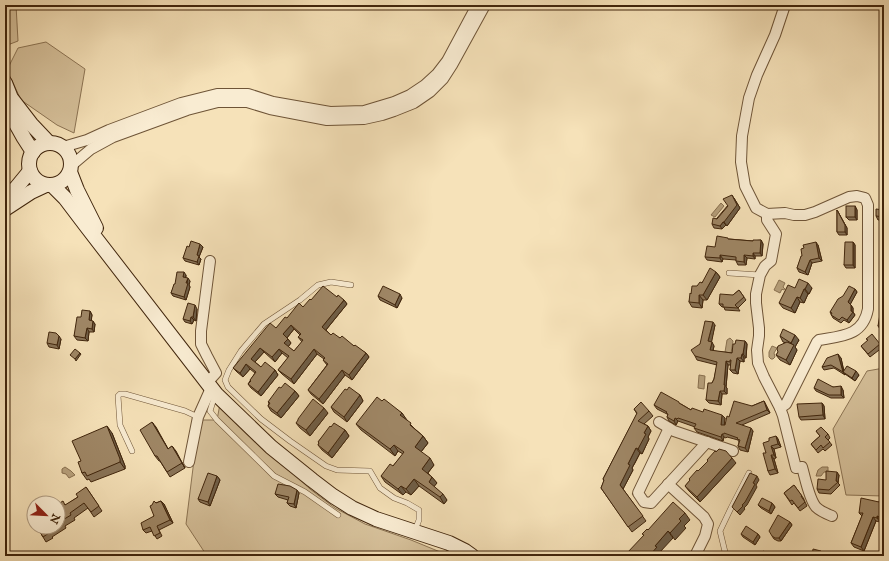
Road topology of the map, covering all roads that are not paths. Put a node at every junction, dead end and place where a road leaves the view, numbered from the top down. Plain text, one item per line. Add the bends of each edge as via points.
1 (477, 5) edge
2 (485, 5) edge
3 (784, 5) edge
4 (5, 83) edge
5 (5, 104) edge
6 (56, 145) junction
7 (33, 152) junction
8 (71, 168) junction
9 (30, 171) junction
10 (49, 185) junction
11 (5, 198) edge
12 (5, 209) edge
13 (767, 214) junction
14 (210, 261) dead end
15 (115, 263) junction
16 (729, 273) dead end
17 (760, 275) junction
18 (351, 286) dead end
19 (211, 388) junction
20 (780, 408) junction
21 (198, 417) junction
22 (659, 422) dead end
23 (669, 428) junction
24 (707, 442) junction
25 (132, 451) dead end
26 (733, 451) dead end
27 (189, 462) dead end
28 (749, 473) edge
29 (668, 484) junction
30 (338, 515) dead end
31 (832, 516) dead end
32 (415, 531) junction
33 (472, 556) edge
34 (694, 556) edge
35 (726, 556) edge

1 - 6 street via 447,61 437,74 410,95 394,102 364,111 330,112 273,102 248,94 217,94 182,103 87,140
2 - 8 street via 443,79 414,103 394,111 364,119 327,120 247,102 218,102 187,110 113,137 91,149
3 - 13 street via 775,35 749,98 742,136 741,162 745,186 756,208
4 - 6 main road via 11,98 31,124
5 - 7 main road
6 - 7 main road via 43,144
6 - 8 main road via 68,152
7 - 9 main road via 29,164
8 - 10 main road via 63,181
8 - 15 main road via 77,190
9 - 10 main road via 39,182
9 - 11 main road
10 - 12 main road via 31,192
10 - 15 main road via 65,198
13 - 17 street via 767,220 776,234 771,261
13 - 20 street via 805,215 848,197 857,196 865,198 868,205 866,317 857,330 817,342 786,404
14 - 19 street via 201,344 216,373
15 - 19 main road
16 - 17 lane
17 - 20 street via 756,294 759,328 758,363
18 - 32 lane via 331,282 318,285 264,324 241,351 225,380 228,387 261,419 326,466 338,470 370,471 380,488 419,510
19 - 21 street
19 - 30 lane via 210,411 217,420 274,476 305,492
19 - 32 main road via 271,447 333,496 376,519
20 - 31 street via 796,468 802,467 811,499 816,507
21 - 25 lane via 185,411 120,394 120,425
21 - 27 street
22 - 23 street
23 - 24 street
23 - 29 street via 638,493 644,502 651,503
24 - 26 street
24 - 29 street
28 - 35 lane via 720,531
29 - 34 street via 704,517 708,524 705,536
32 - 33 main road via 449,543

